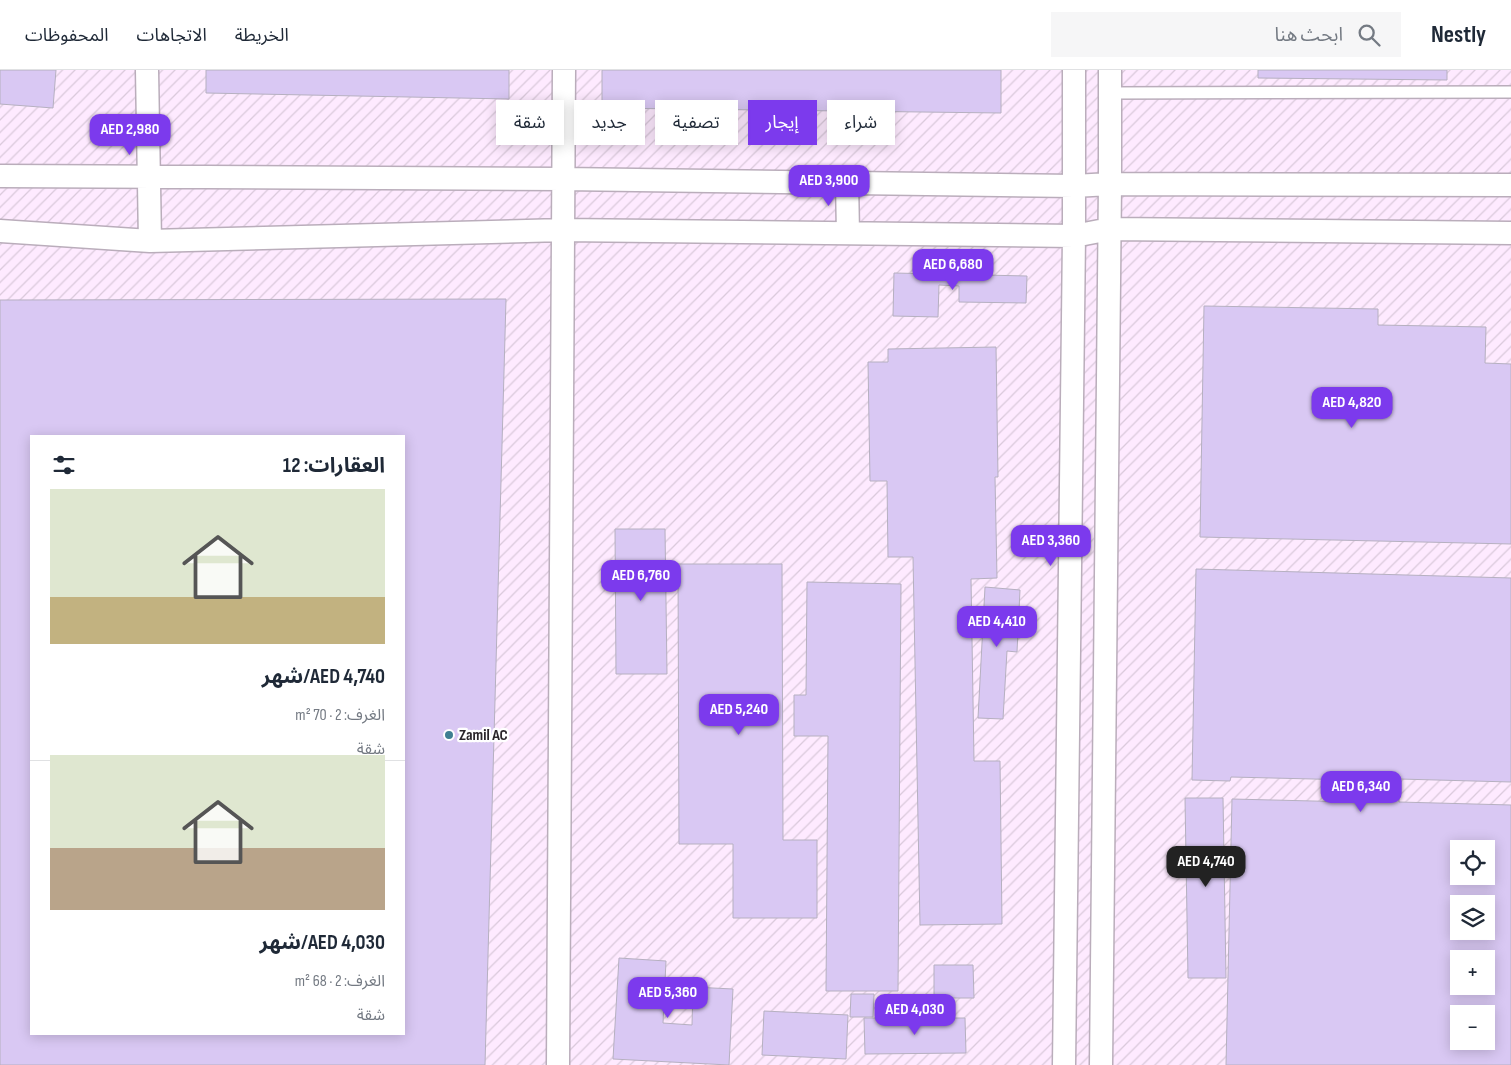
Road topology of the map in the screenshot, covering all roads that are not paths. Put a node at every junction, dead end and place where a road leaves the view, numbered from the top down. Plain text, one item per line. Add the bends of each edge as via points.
1 (147, 70) edge
2 (564, 70) edge
3 (1074, 70) edge
4 (1110, 70) edge
5 (1511, 92) edge
6 (1110, 93) junction
7 (0, 176) edge
8 (149, 177) junction
9 (564, 179) junction
10 (848, 182) junction
11 (1110, 184) junction
12 (1511, 185) edge
13 (1074, 186) junction
14 (1110, 229) junction
15 (563, 230) junction
16 (0, 231) edge
17 (848, 233) junction
18 (1511, 233) edge
19 (1074, 236) junction
20 (150, 241) junction
21 (558, 1065) edge
22 (1064, 1065) edge
23 (1101, 1065) edge

1 - 8 street
2 - 9 street
3 - 13 street
4 - 6 street
5 - 6 lane
6 - 11 street
7 - 8 street
8 - 9 street
8 - 20 street
9 - 10 street
9 - 15 street
10 - 13 street
10 - 17 street
11 - 12 street
11 - 13 street
11 - 14 street
13 - 19 street
14 - 18 street
14 - 19 street
14 - 23 street
15 - 17 street
15 - 20 street
15 - 21 street
16 - 20 street
17 - 19 street
19 - 22 street

